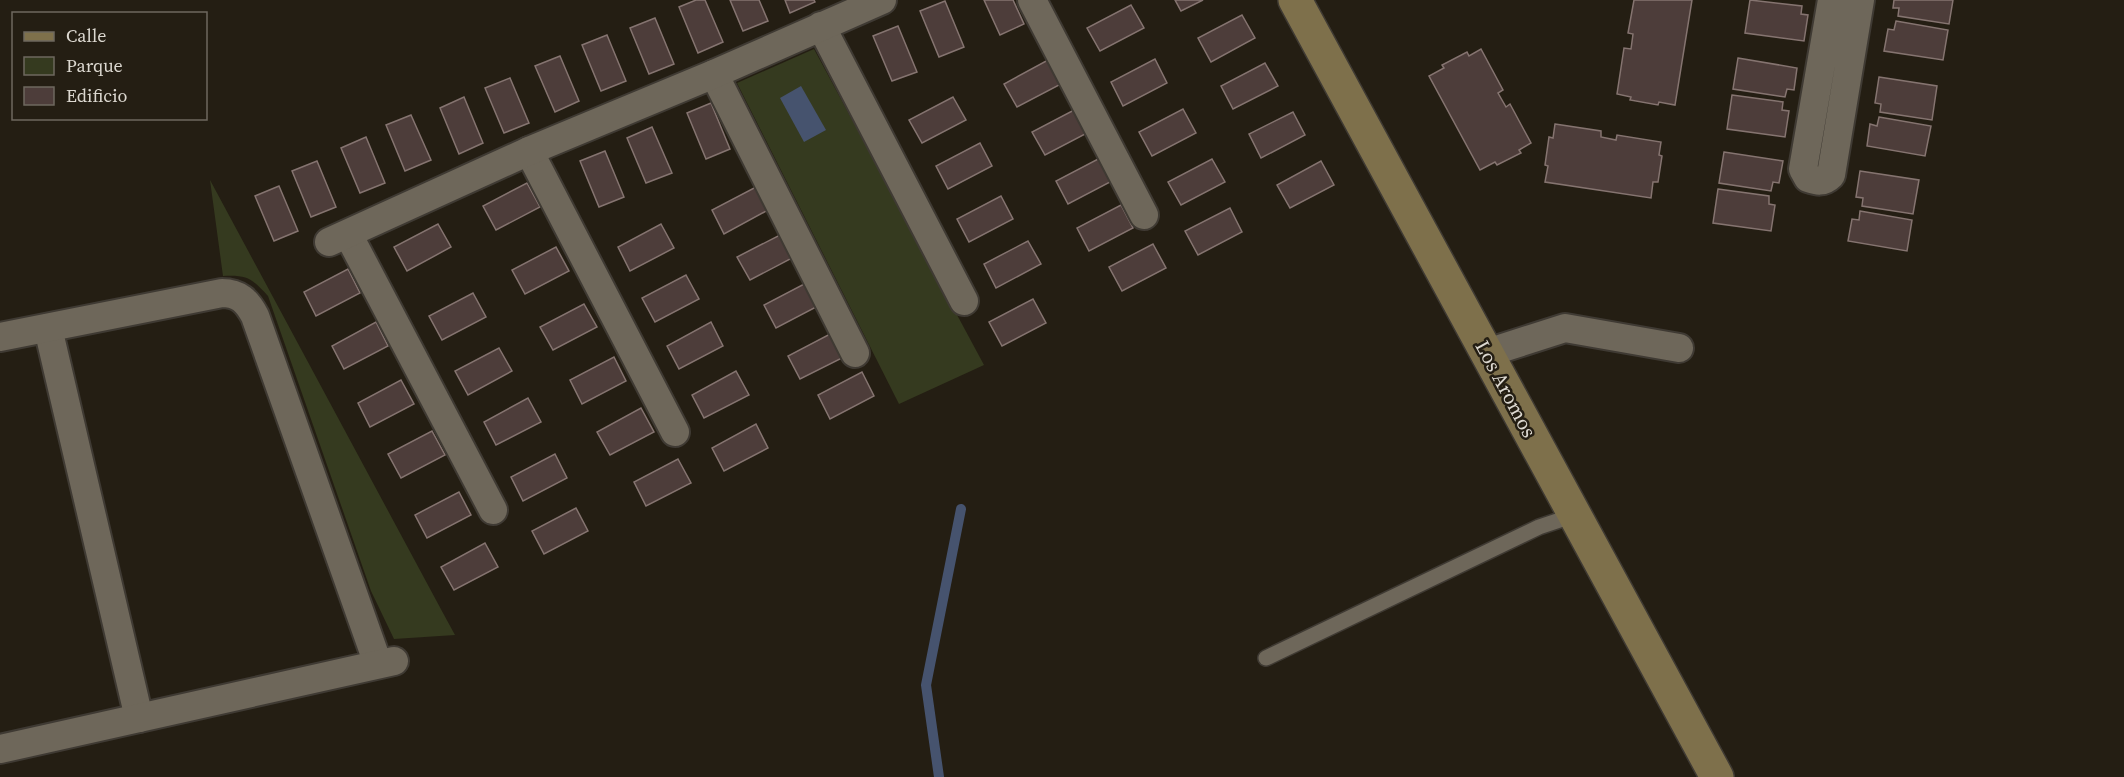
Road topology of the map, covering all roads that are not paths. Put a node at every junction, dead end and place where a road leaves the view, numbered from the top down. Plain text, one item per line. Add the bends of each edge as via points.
1 (882, 0) edge
2 (1032, 0) edge
3 (1295, 0) edge
4 (1832, 0) edge
5 (1860, 0) edge
6 (820, 26) junction
7 (714, 74) junction
8 (530, 151) junction
9 (1144, 215) dead end
10 (964, 301) dead end
11 (48, 328) junction
12 (0, 337) edge
13 (1679, 348) dead end
14 (855, 353) dead end
15 (1487, 353) junction
16 (675, 432) dead end
17 (493, 510) dead end
18 (1575, 515) junction
19 (1266, 658) dead end
20 (140, 718) junction
21 (0, 749) edge
22 (1717, 777) edge

1 - 6 street
2 - 9 street
3 - 15 street, Los Aromos
4 - 5 street via 1803,169 1808,178 1819,182 1831,175
6 - 7 street
6 - 10 street
7 - 8 street
7 - 14 street
8 - 16 street
8 - 17 street via 339,238
11 - 12 street
11 - 20 street
11 - 20 street via 222,293 238,295 249,304 386,663
13 - 15 street via 1565,328
15 - 18 street, Los Aromos
18 - 19 lane via 1539,527
18 - 22 street, Los Aromos
20 - 21 street

